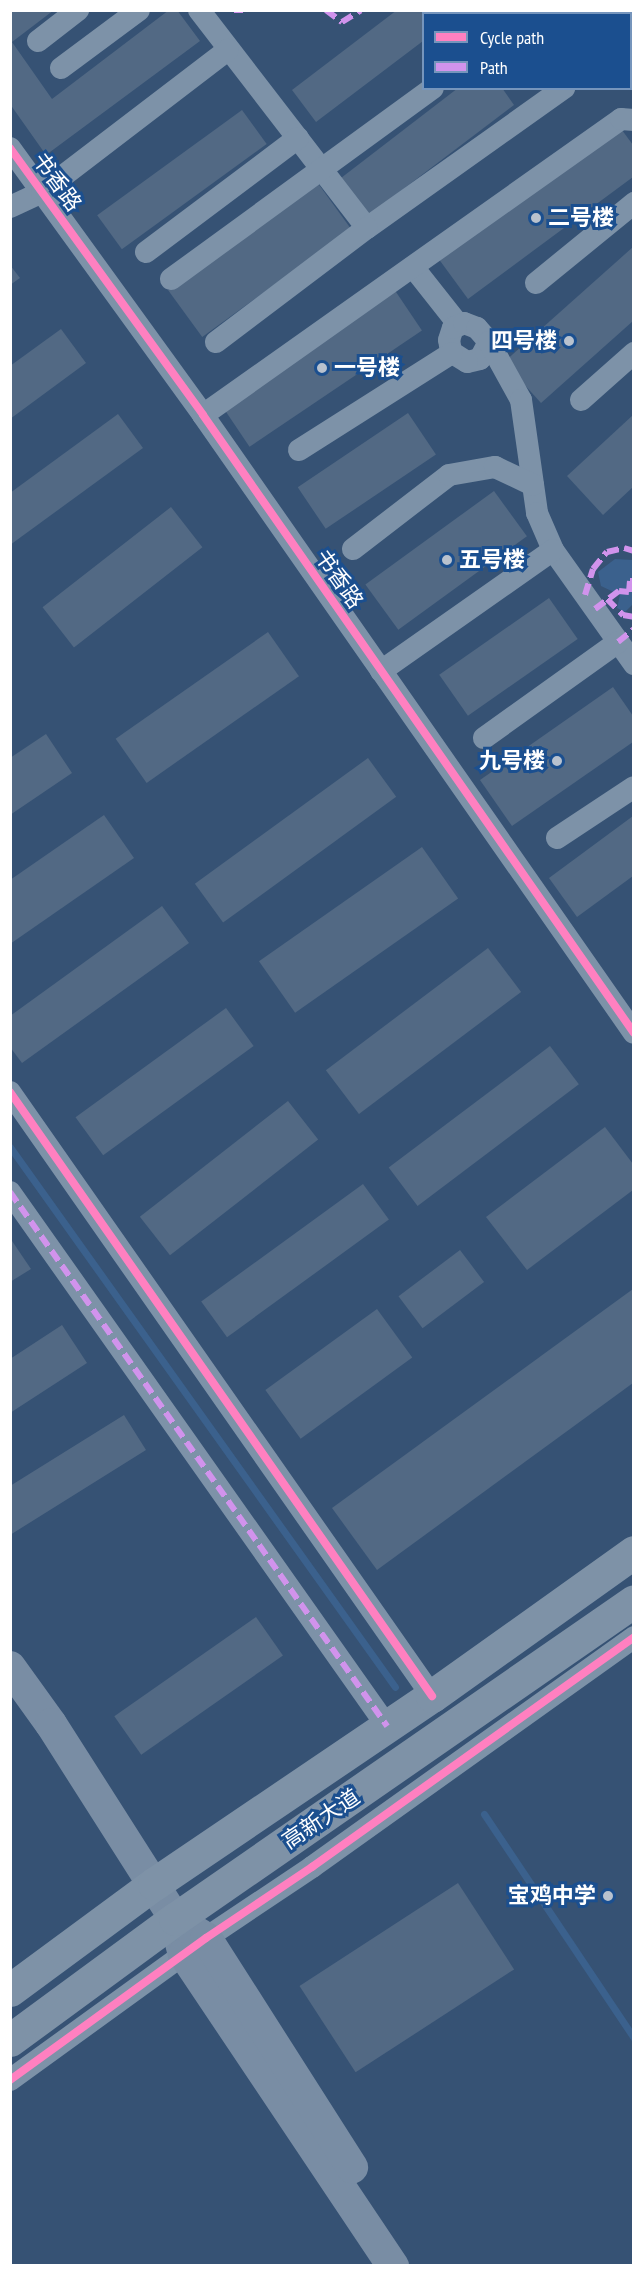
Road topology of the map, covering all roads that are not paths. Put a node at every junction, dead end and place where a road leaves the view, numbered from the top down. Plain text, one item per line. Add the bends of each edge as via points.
1 (78, 10) edge
2 (139, 10) edge
3 (199, 10) edge
4 (38, 41) dead end
5 (228, 50) junction
6 (61, 68) dead end
7 (430, 90) edge
8 (561, 90) edge
9 (633, 120) edge
10 (298, 138) junction
11 (10, 148) edge
12 (321, 168) junction
13 (42, 192) junction
14 (633, 203) edge
15 (10, 207) edge
16 (367, 228) junction
17 (146, 252) dead end
18 (412, 267) junction
19 (171, 279) dead end
20 (536, 283) dead end
21 (458, 324) junction
22 (216, 342) dead end
23 (489, 342) junction
24 (452, 353) junction
25 (633, 353) edge
26 (581, 400) dead end
27 (203, 415) junction
28 (299, 450) dead end
29 (533, 485) junction
30 (353, 549) dead end
31 (553, 550) junction
32 (618, 642) junction
33 (633, 664) edge
34 (381, 670) junction
35 (484, 738) dead end
36 (633, 787) edge
37 (557, 838) dead end
38 (633, 1034) edge
39 (10, 1092) edge
40 (10, 1192) edge
41 (633, 1552) edge
42 (633, 1600) edge
43 (633, 1637) edge
44 (10, 1667) edge
45 (432, 1696) junction
46 (387, 1726) junction
47 (154, 1884) junction
48 (175, 1919) junction
49 (195, 1946) junction
50 (10, 1990) edge
51 (10, 2040) edge
52 (10, 2080) edge
53 (393, 2265) edge
54 (416, 2265) edge

1 - 4 street
2 - 6 street
3 - 5 street
5 - 10 street
5 - 13 street
7 - 12 street
8 - 16 street
9 - 18 street via 621,119
10 - 12 street
10 - 17 street
11 - 13 street, 书香路
12 - 16 street
12 - 19 street
13 - 15 street
13 - 27 street, 书香路
14 - 20 street
16 - 22 street
18 - 21 street
18 - 27 street
21 - 23 street via 477,327
21 - 24 street via 448,340
23 - 24 street via 485,354 474,362 461,360
23 - 29 street via 521,400
24 - 28 street
25 - 26 street
27 - 34 street, 书香路
29 - 30 street via 495,467 449,475
29 - 31 street via 537,513
31 - 32 street
31 - 34 street
32 - 33 street
32 - 35 street
34 - 38 street, 书香路
36 - 37 street
39 - 45 street
40 - 46 street
41 - 45 highway, 高新大道
42 - 48 highway, 高新大道
43 - 49 street
44 - 47 main road
45 - 46 highway, 高新大道
46 - 47 highway, 高新大道
47 - 48 main road
47 - 50 highway, 高新大道
48 - 49 main road
48 - 51 highway, 高新大道
49 - 52 street
49 - 53 main road
49 - 54 main road

